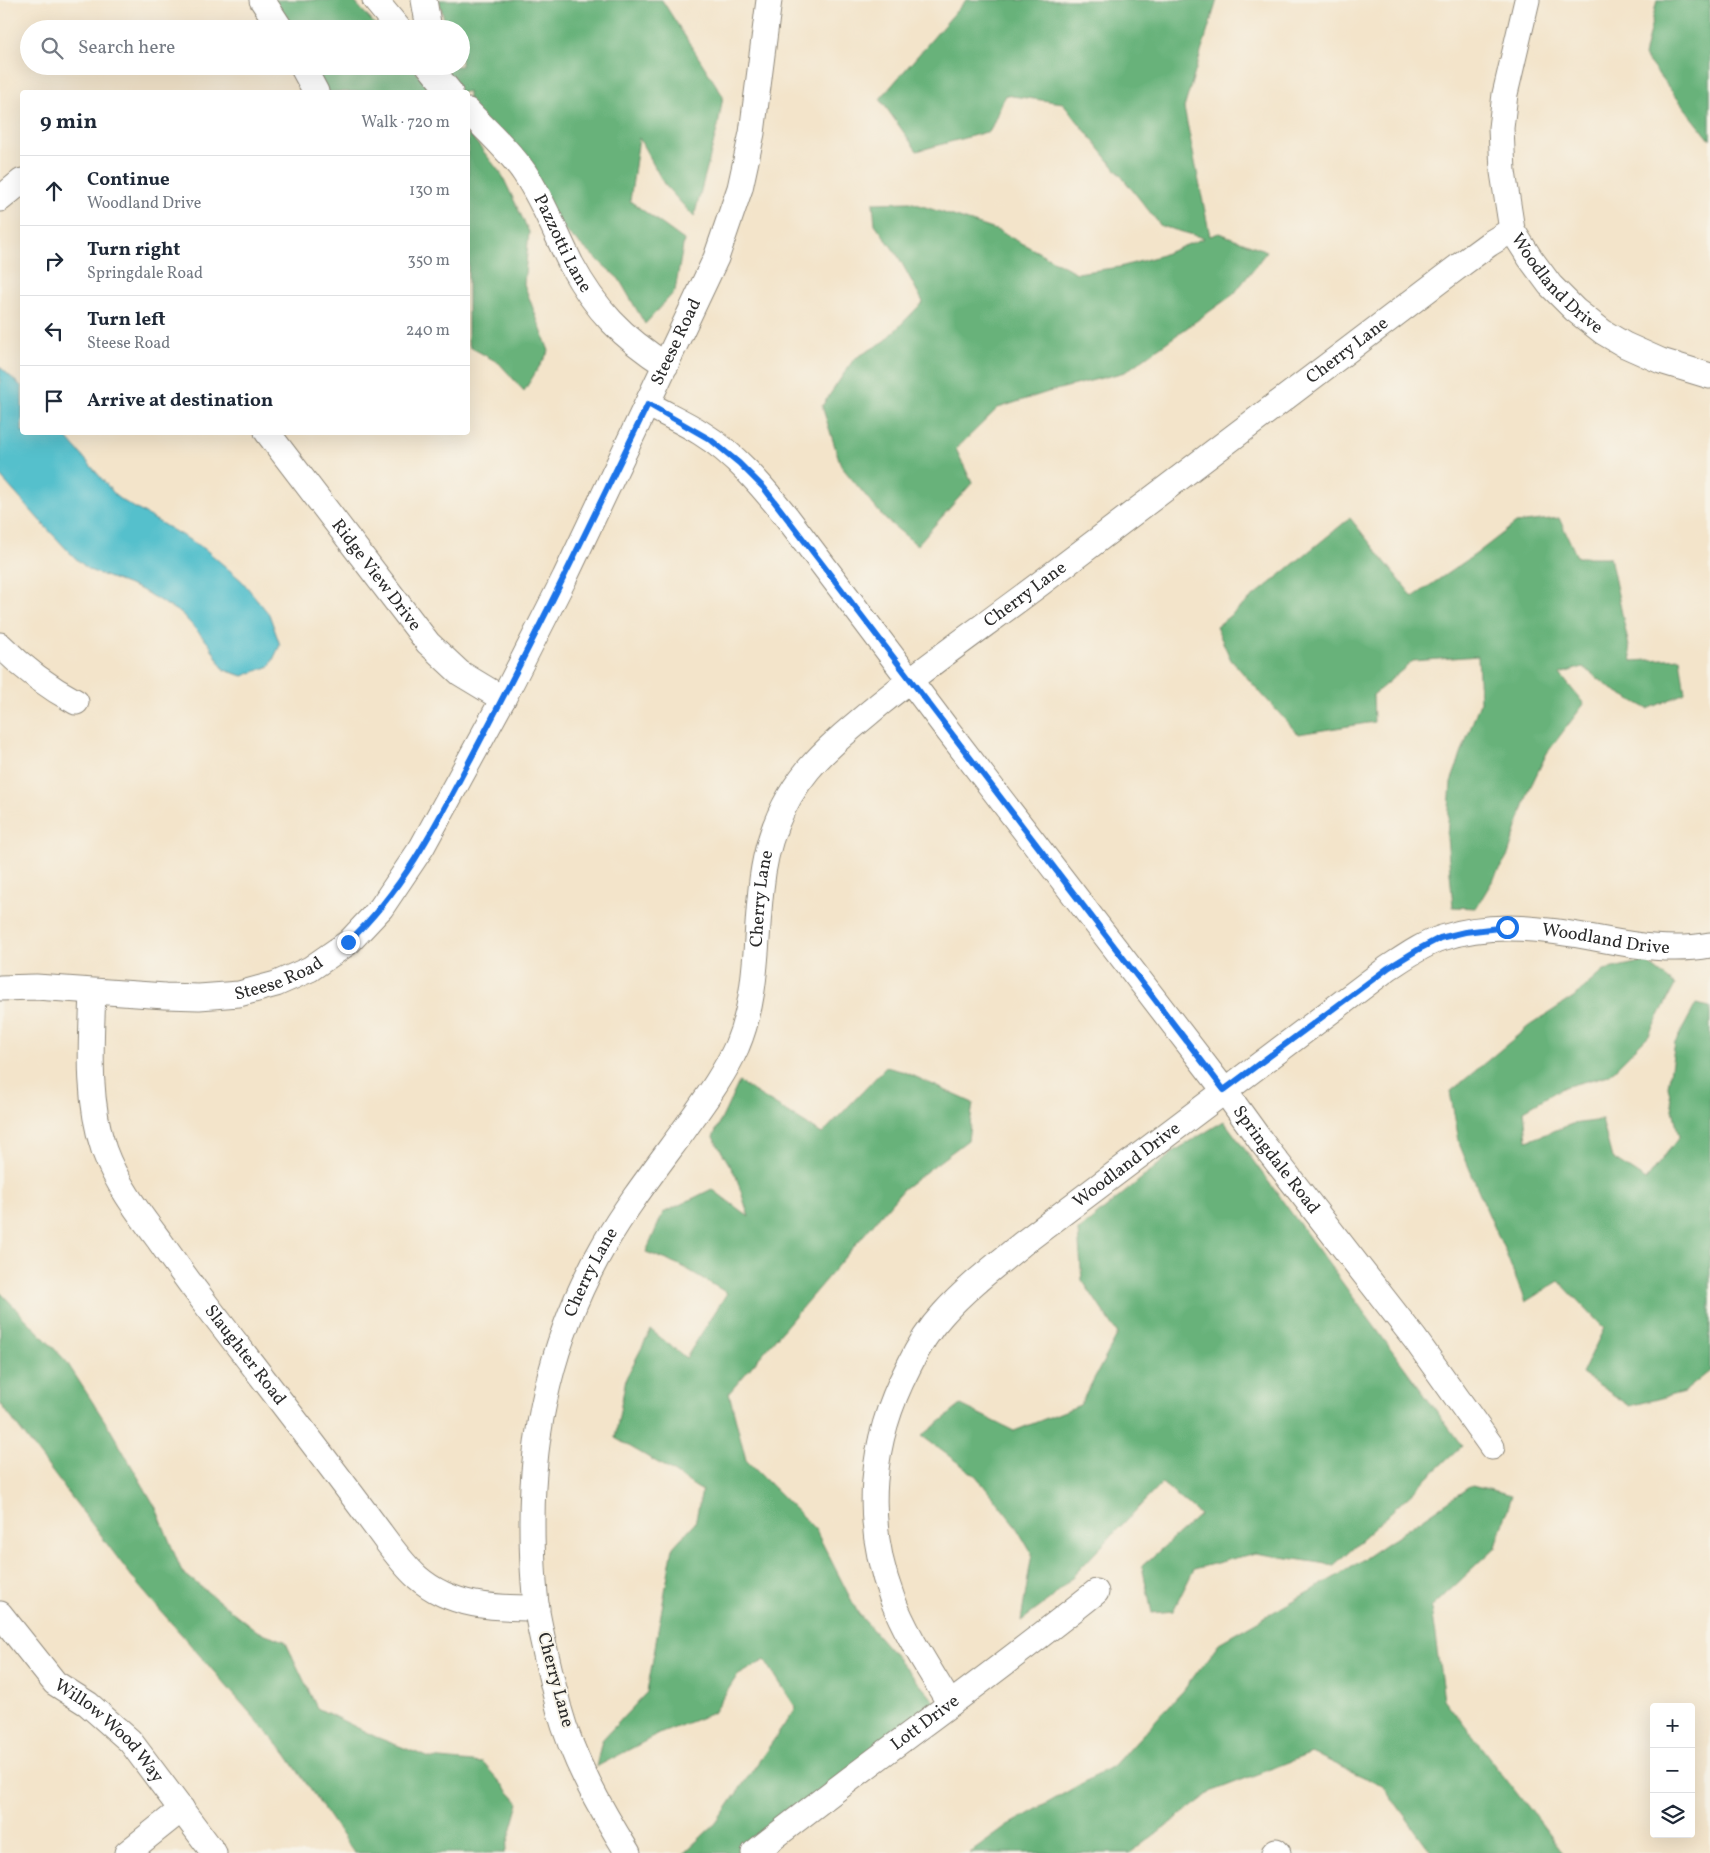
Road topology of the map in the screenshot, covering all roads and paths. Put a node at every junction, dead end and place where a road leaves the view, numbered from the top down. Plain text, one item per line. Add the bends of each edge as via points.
1 (262, 0) edge
2 (375, 0) edge
3 (424, 0) edge
4 (769, 0) edge
5 (1527, 0) edge
6 (275, 20) edge
7 (392, 20) edge
8 (427, 20) edge
9 (307, 75) edge
10 (436, 75) edge
11 (315, 90) edge
12 (448, 90) edge
13 (470, 113) edge
14 (20, 183) edge
15 (0, 198) edge
16 (1512, 230) junction
17 (666, 365) junction
18 (1710, 376) edge
19 (648, 404) junction
20 (269, 435) edge
21 (0, 645) edge
22 (910, 680) junction
23 (503, 699) junction
24 (76, 702) dead end
25 (1710, 945) edge
26 (0, 988) edge
27 (93, 992) junction
28 (1224, 1090) junction
29 (1492, 1447) dead end
30 (1096, 1592) dead end
31 (537, 1608) junction
32 (0, 1614) edge
33 (950, 1704) junction
34 (182, 1809) junction
35 (127, 1853) edge
36 (214, 1853) edge
37 (628, 1853) edge
38 (754, 1853) edge

1 - 6 street
2 - 7 street
3 - 8 street
4 - 17 street, Steese Road via 754,123 740,188 716,258
5 - 16 street, Woodland Drive via 1505,94 1501,128 1503,172
9 - 11 street
10 - 12 street
13 - 17 street, Pazzotti Lane via 524,173 572,265 604,314 624,336
14 - 15 street
16 - 18 street, Woodland Drive via 1550,285 1603,332 1661,361
16 - 22 street, Cherry Lane via 1455,269
17 - 19 street, Steese Road
19 - 22 street, Springdale Road via 701,433 745,469 786,516
19 - 23 street, Steese Road
20 - 23 street, Ridge View Drive via 428,643 460,673
21 - 24 street via 42,681
22 - 28 street, Springdale Road
22 - 31 street, Cherry Lane via 820,756 784,806 766,857 753,991 737,1045 713,1090 607,1239 572,1308 550,1373 535,1448 532,1545
23 - 27 street, Steese Road via 454,792 403,878 366,926 330,956 276,984 239,994 199,997
25 - 28 street, Woodland Drive via 1652,947 1560,931 1507,927 1440,938 1388,968
26 - 27 street, Steese Road
27 - 31 street, Slaughter Road via 92,1084 98,1125 104,1150 139,1213 387,1542 418,1578 449,1597 477,1606
28 - 29 street, Springdale Road via 1415,1338
28 - 33 street, Woodland Drive via 968,1289 928,1333 897,1389 883,1427 877,1457 874,1515 878,1550 899,1614
30 - 33 street, Lott Drive
31 - 37 street, Cherry Lane via 558,1706 606,1818
32 - 34 street, Willow Wood Way via 55,1683 88,1704 130,1741
33 - 38 street, Lott Drive
34 - 35 street
34 - 36 street, Willow Wood Way

